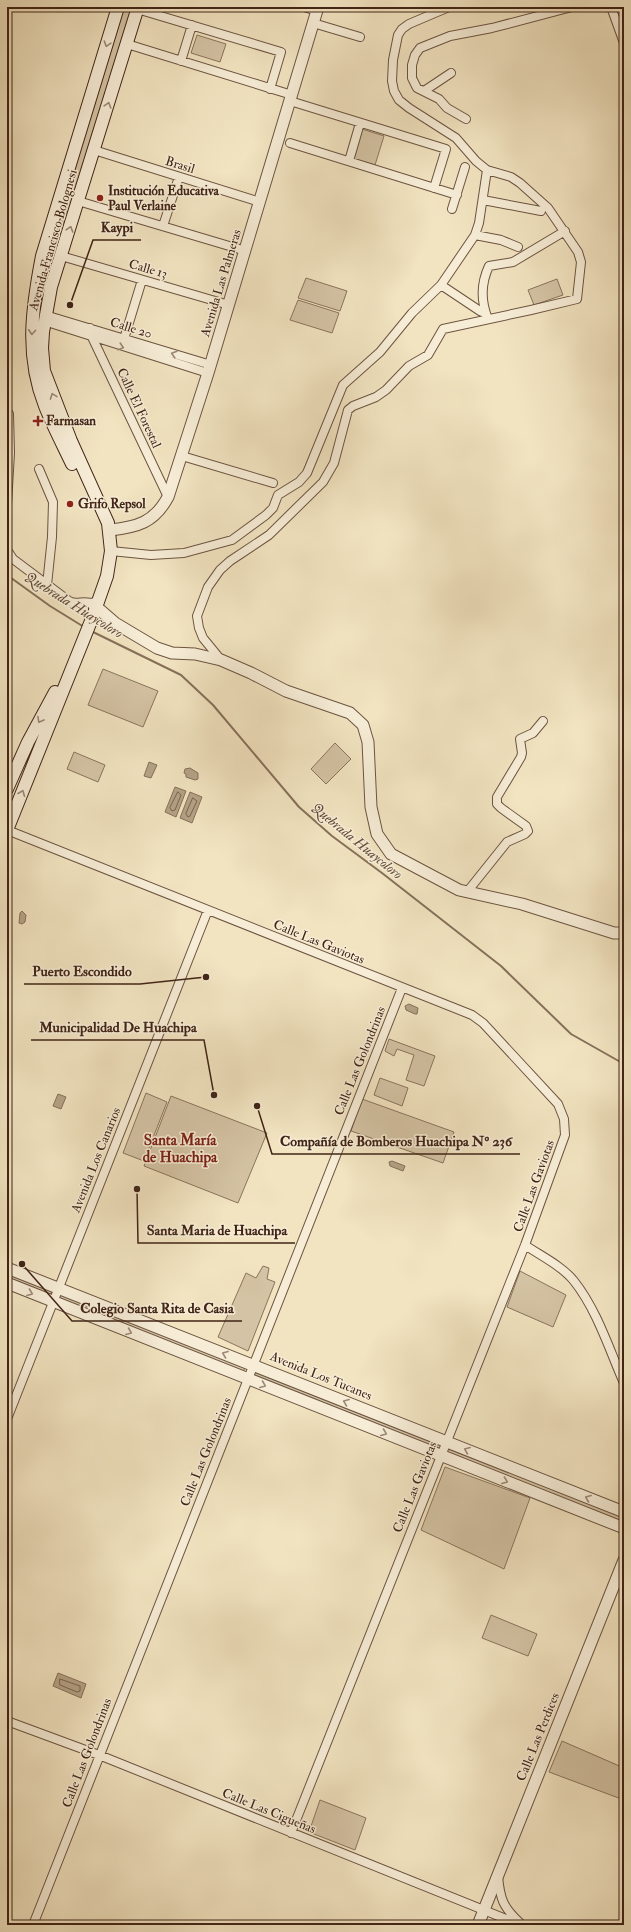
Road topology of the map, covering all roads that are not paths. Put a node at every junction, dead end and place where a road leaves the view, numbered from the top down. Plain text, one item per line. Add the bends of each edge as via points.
1 (118, 7) edge
2 (304, 7) edge
3 (449, 7) edge
4 (572, 7) edge
5 (611, 7) edge
6 (138, 8) edge
7 (317, 9) edge
8 (313, 23) junction
9 (192, 26) junction
10 (360, 37) dead end
11 (624, 43) edge
12 (127, 44) junction
13 (181, 61) junction
14 (451, 73) dead end
15 (270, 89) junction
16 (424, 91) junction
17 (291, 98) junction
18 (466, 119) dead end
19 (360, 123) junction
20 (290, 143) dead end
21 (94, 150) junction
22 (349, 161) junction
23 (466, 167) dead end
24 (487, 170) junction
25 (179, 177) junction
26 (434, 188) junction
27 (457, 194) junction
28 (483, 200) junction
29 (78, 201) junction
30 (260, 202) junction
31 (452, 209) dead end
32 (541, 212) dead end
33 (163, 226) junction
34 (565, 231) junction
35 (476, 235) junction
36 (518, 247) dead end
37 (246, 251) junction
38 (61, 256) junction
39 (142, 280) junction
40 (441, 285) junction
41 (229, 305) junction
42 (487, 316) junction
43 (45, 318) junction
44 (90, 328) junction
45 (92, 337) junction
46 (124, 338) junction
47 (210, 369) junction
48 (9, 414) dead end
49 (182, 456) junction
50 (39, 469) dead end
51 (273, 483) dead end
52 (168, 497) junction
53 (7, 504) edge
54 (110, 530) junction
55 (7, 550) edge
56 (112, 551) junction
57 (47, 585) junction
58 (92, 610) junction
59 (77, 648) junction
60 (221, 660) junction
61 (542, 721) dead end
62 (7, 789) edge
63 (7, 830) edge
64 (467, 892) junction
65 (208, 910) junction
66 (624, 933) edge
67 (402, 988) junction
68 (525, 1245) junction
69 (7, 1268) edge
70 (7, 1284) edge
71 (59, 1288) junction
72 (54, 1302) junction
73 (253, 1365) junction
74 (248, 1378) junction
75 (624, 1383) edge
76 (7, 1419) edge
77 (446, 1442) junction
78 (440, 1455) junction
79 (624, 1512) edge
80 (624, 1528) edge
81 (624, 1560) edge
82 (7, 1721) edge
83 (99, 1755) junction
84 (291, 1833) junction
85 (498, 1876) junction
86 (484, 1910) junction
87 (33, 1925) edge
88 (478, 1925) edge
89 (522, 1925) edge

1 -> 58 main road, Avenida Francisco Bolognesi via 42,256 31,337 34,369 45,406 99,520 104,536 105,559
2 - 7 street
3 - 24 street via 410,24 398,35 393,60 394,91 399,100 409,108 456,138 476,162
4 - 16 street via 450,36 420,48 412,65 412,78 417,88
5 - 11 street
6 - 9 street
6 - 12 main road, Avenida Francisco Bolognesi
7 - 8 street, Avenida Las Palmeras
8 - 10 street
8 - 17 street, Avenida Las Palmeras
9 - 13 street
9 - 15 street via 281,52
12 - 13 street
21 -> 12 main road, Avenida Francisco Bolognesi
13 - 15 street
14 - 16 street
15 - 17 street
16 - 18 street
17 - 19 street
17 - 30 street, Avenida Las Palmeras
19 - 22 street
19 - 26 street via 446,149
20 - 22 street
21 - 25 street, Brasil
21 - 29 main road, Avenida Francisco Bolognesi
22 - 26 street
23 - 27 street
24 - 28 street
24 - 34 street via 511,177 520,183 548,208
25 - 30 street, Brasil
25 - 33 street
26 - 27 street
27 - 31 street
28 - 32 street
28 - 35 street
29 - 33 street
38 -> 29 main road, Avenida Francisco Bolognesi
30 - 37 street, Avenida Las Palmeras
33 - 37 street
34 - 42 street via 513,262 488,266 483,288
34 - 42 street via 581,262 577,299
35 - 36 street
35 - 40 street
37 - 41 street, Avenida Las Palmeras
38 - 39 street, Calle 13
38 - 43 main road, Avenida Francisco Bolognesi
39 - 41 street, Calle 13
39 - 46 street
40 - 42 street
40 - 56 street via 412,313 380,352 343,385 307,473 299,482 278,496 273,508 266,515 232,540 202,550 166,555
41 - 47 street, Avenida Las Palmeras
42 - 60 street via 443,329 428,355 409,366 376,397 348,410 334,463 323,482 269,535 220,570 208,587 197,616 203,638
43 - 44 street, Calle 20
43 - 45 street, Calle 20
54 -> 43 main road, Avenida Francisco Bolognesi via 44,372 42,348
44 - 45 street, Calle El Forestal
44 - 46 street, Calle 20
45 -> 47 street, Calle 20
45 - 52 street, Calle El Forestal
47 -> 46 street, Calle 20
47 - 49 street, Avenida Las Palmeras
48 - 53 street
49 - 51 street
49 - 52 street, Avenida Las Palmeras
50 - 57 street via 53,502 52,544
52 - 54 street, Avenida Las Palmeras via 162,509 145,522 129,528
54 - 56 main road, Avenida Francisco Bolognesi
55 - 57 street via 13,559
56 - 58 main road, Avenida Francisco Bolognesi via 107,576
57 - 58 street via 73,603 89,602
58 - 59 main road
58 - 60 street via 157,648 172,653 196,654
59 -> 62 main road via 28,742
63 -> 59 main road
60 - 64 street via 286,691 350,713 363,725 368,742 371,807 377,834 391,854 420,871
61 - 64 street via 534,733 520,739 521,757 497,797 500,808 526,826 528,831 507,842
63 - 65 street, Calle Las Gaviotas
64 - 66 street via 522,904 614,933
65 - 67 street, Calle Las Gaviotas
65 - 71 street, Avenida Los Canarios
67 - 68 street, Calle Las Gaviotas via 472,1015 483,1023 558,1104 564,1119 565,1135
67 - 73 street, Calle Las Golondrinas
68 - 75 street via 574,1280 591,1308
68 - 77 street, Calle Las Gaviotas
69 - 71 street, Avenida Los Tucanes
70 -> 72 street
71 - 72 street, Avenida Los Canarios
73 -> 71 street, Avenida Los Tucanes
72 -> 74 street
72 - 76 street, Avenida Los Canarios
73 - 74 street, Calle Las Golondrinas
77 -> 73 street, Avenida Los Tucanes
74 -> 78 street
74 - 83 street, Calle Las Golondrinas
77 - 78 street, Calle Las Gaviotas
79 -> 77 street, Avenida Los Tucanes
78 -> 80 street
78 - 84 street, Calle Las Gaviotas
81 - 85 street, Calle Las Perdices
82 - 83 street, Calle Las Cigueñas
83 - 84 street, Calle Las Cigueñas
83 - 87 street, Calle Las Golondrinas
84 - 86 street, Calle Las Cigueñas
85 - 86 street, Calle Las Perdices
85 - 89 street, Calle Las Cigueñas via 500,1896 507,1910
86 - 88 street, Calle Las Perdices
86 - 89 street, Calle Las Cigueñas

